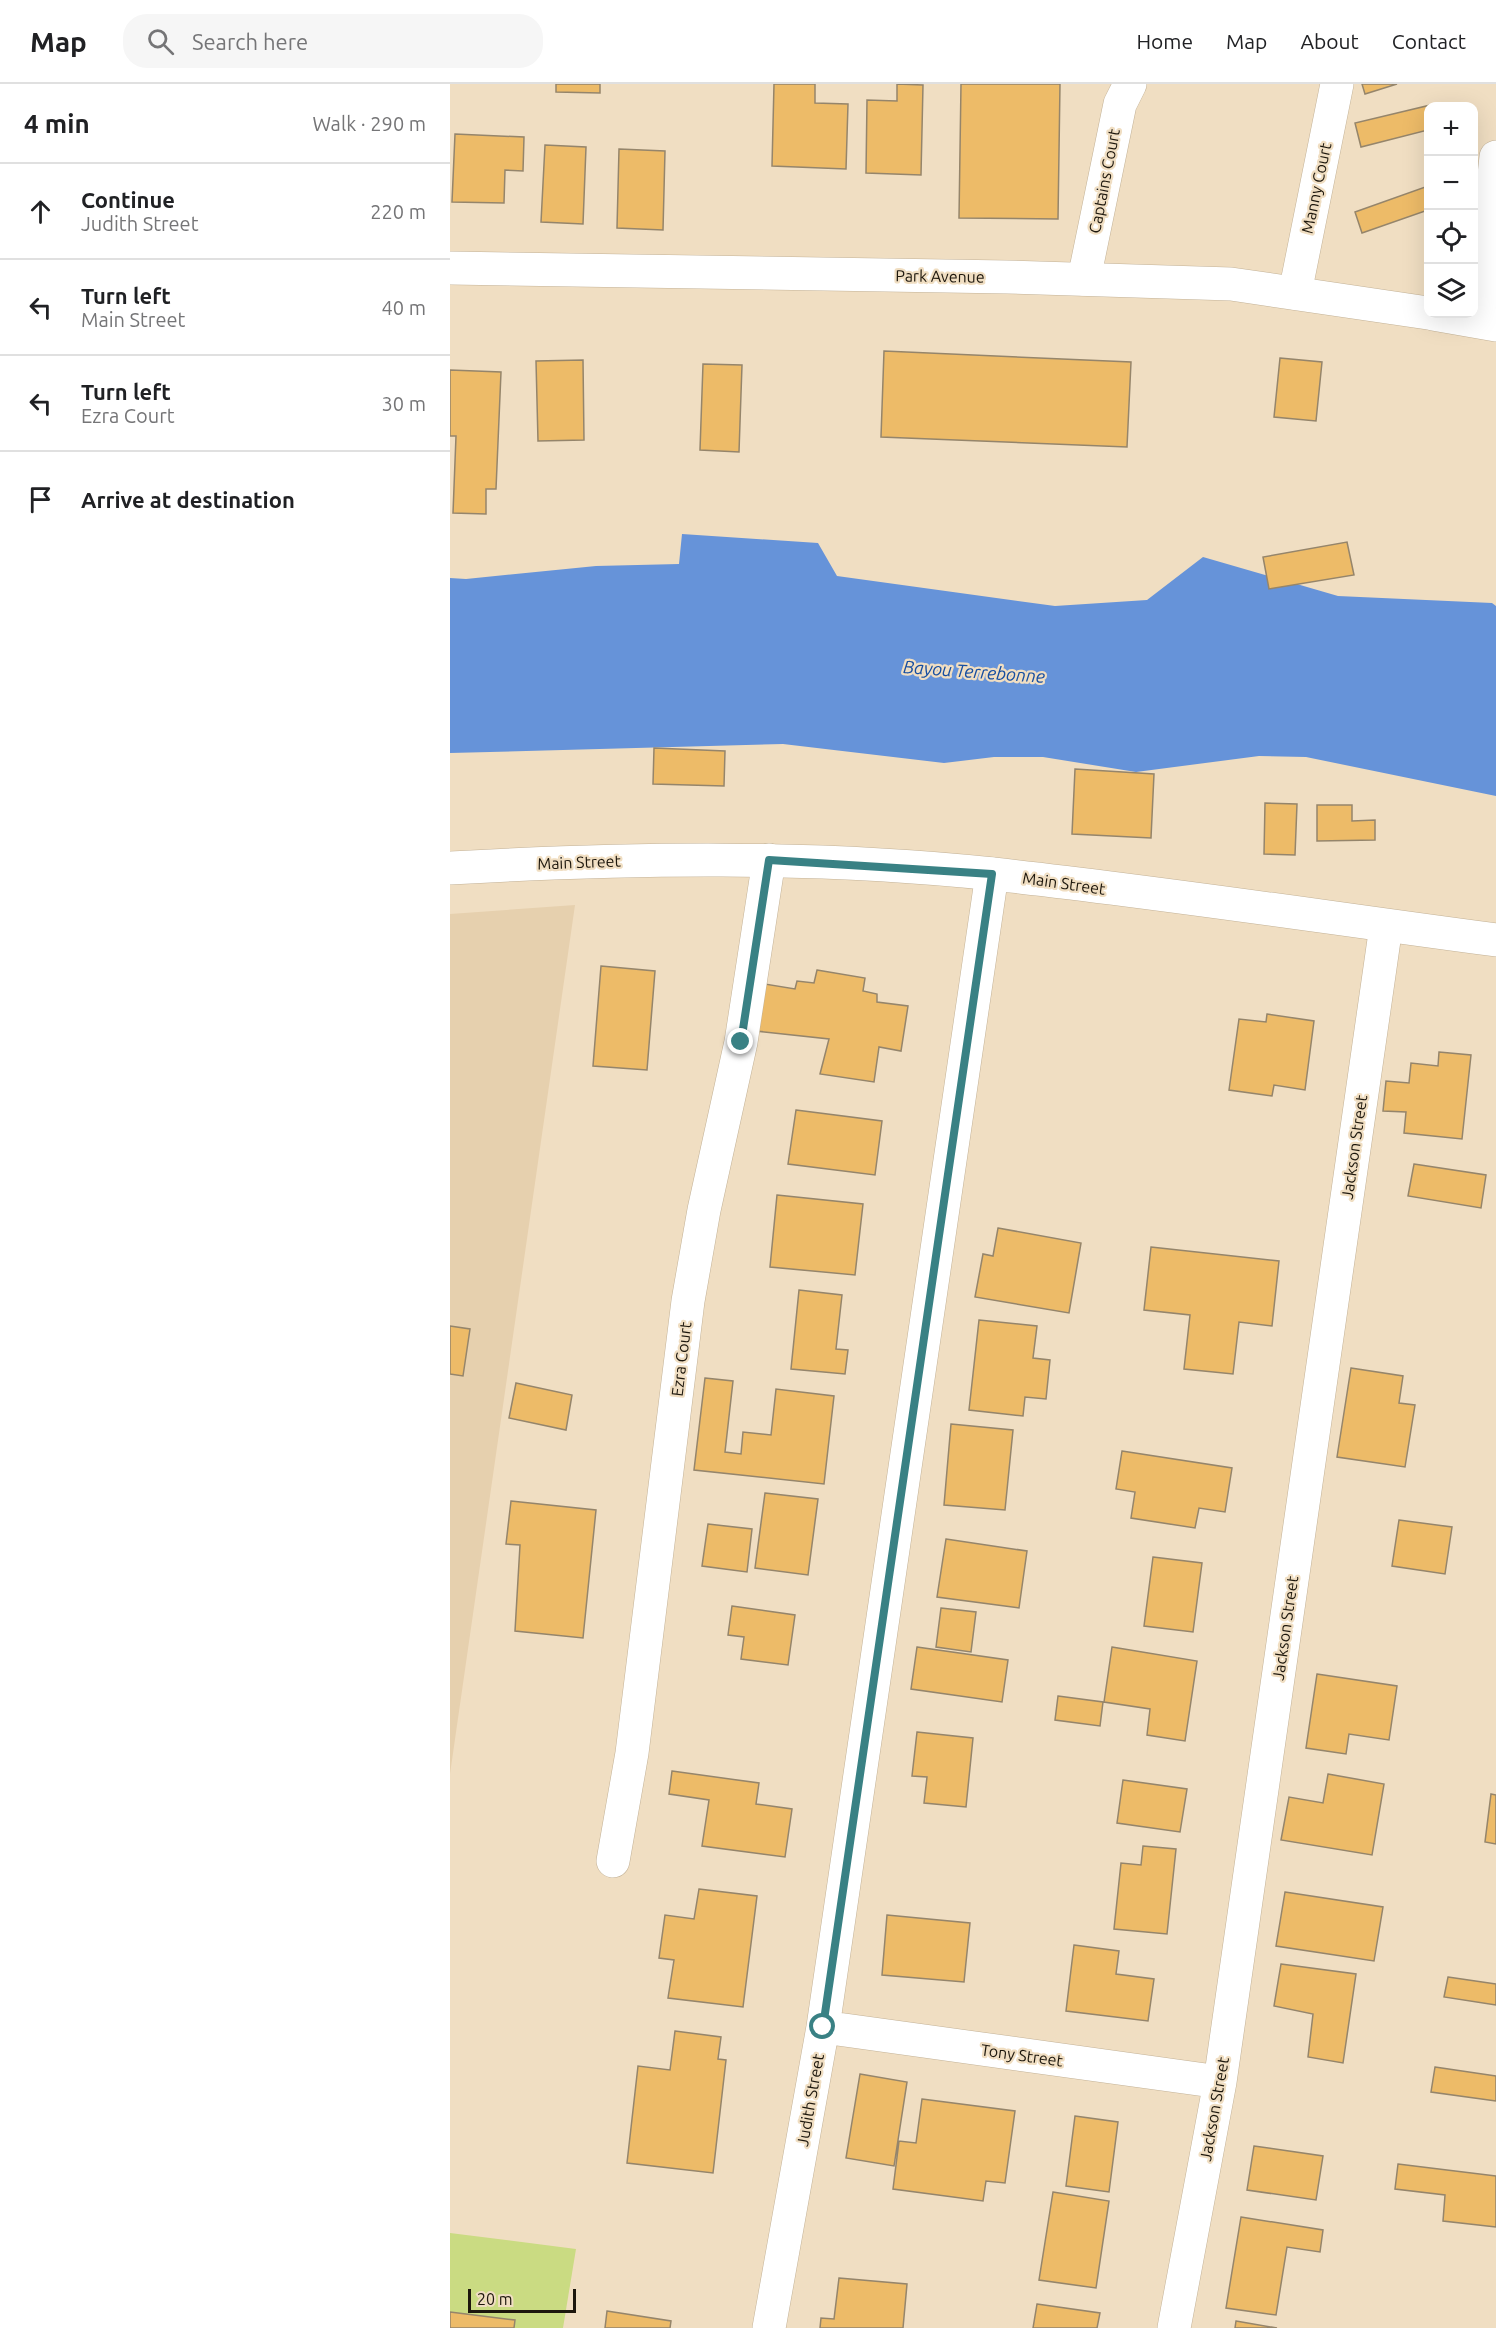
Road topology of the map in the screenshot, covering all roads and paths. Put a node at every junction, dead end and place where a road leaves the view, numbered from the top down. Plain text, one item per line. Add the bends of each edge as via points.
1 (1337, 84) edge
2 (1124, 91) edge
3 (1496, 157) edge
4 (450, 268) edge
5 (1084, 279) junction
6 (1295, 293) junction
7 (1424, 312) edge
8 (1460, 318) edge
9 (1487, 322) edge
10 (769, 860) junction
11 (450, 868) edge
12 (992, 874) junction
13 (1386, 926) junction
14 (1496, 940) edge
15 (613, 1861) dead end
16 (823, 2027) junction
17 (1220, 2082) junction
18 (769, 2328) edge
19 (1174, 2328) edge

1 - 6 street, Manny Court
2 - 5 street, Captains Court
3 - 9 street
4 - 5 street, Park Avenue
5 - 6 street, Park Avenue via 1231,284
6 - 7 street, Park Avenue
8 - 9 street
10 - 11 street, Main Street via 573,861
10 - 12 street, Main Street
10 - 15 street, Ezra Court via 741,1042 688,1301 632,1753
12 - 13 street, Main Street
12 - 16 street, Judith Street
13 - 14 street, Main Street
13 - 17 street, Jackson Street
16 - 17 street, Tony Street
16 - 18 street, Judith Street
17 - 19 street, Jackson Street

